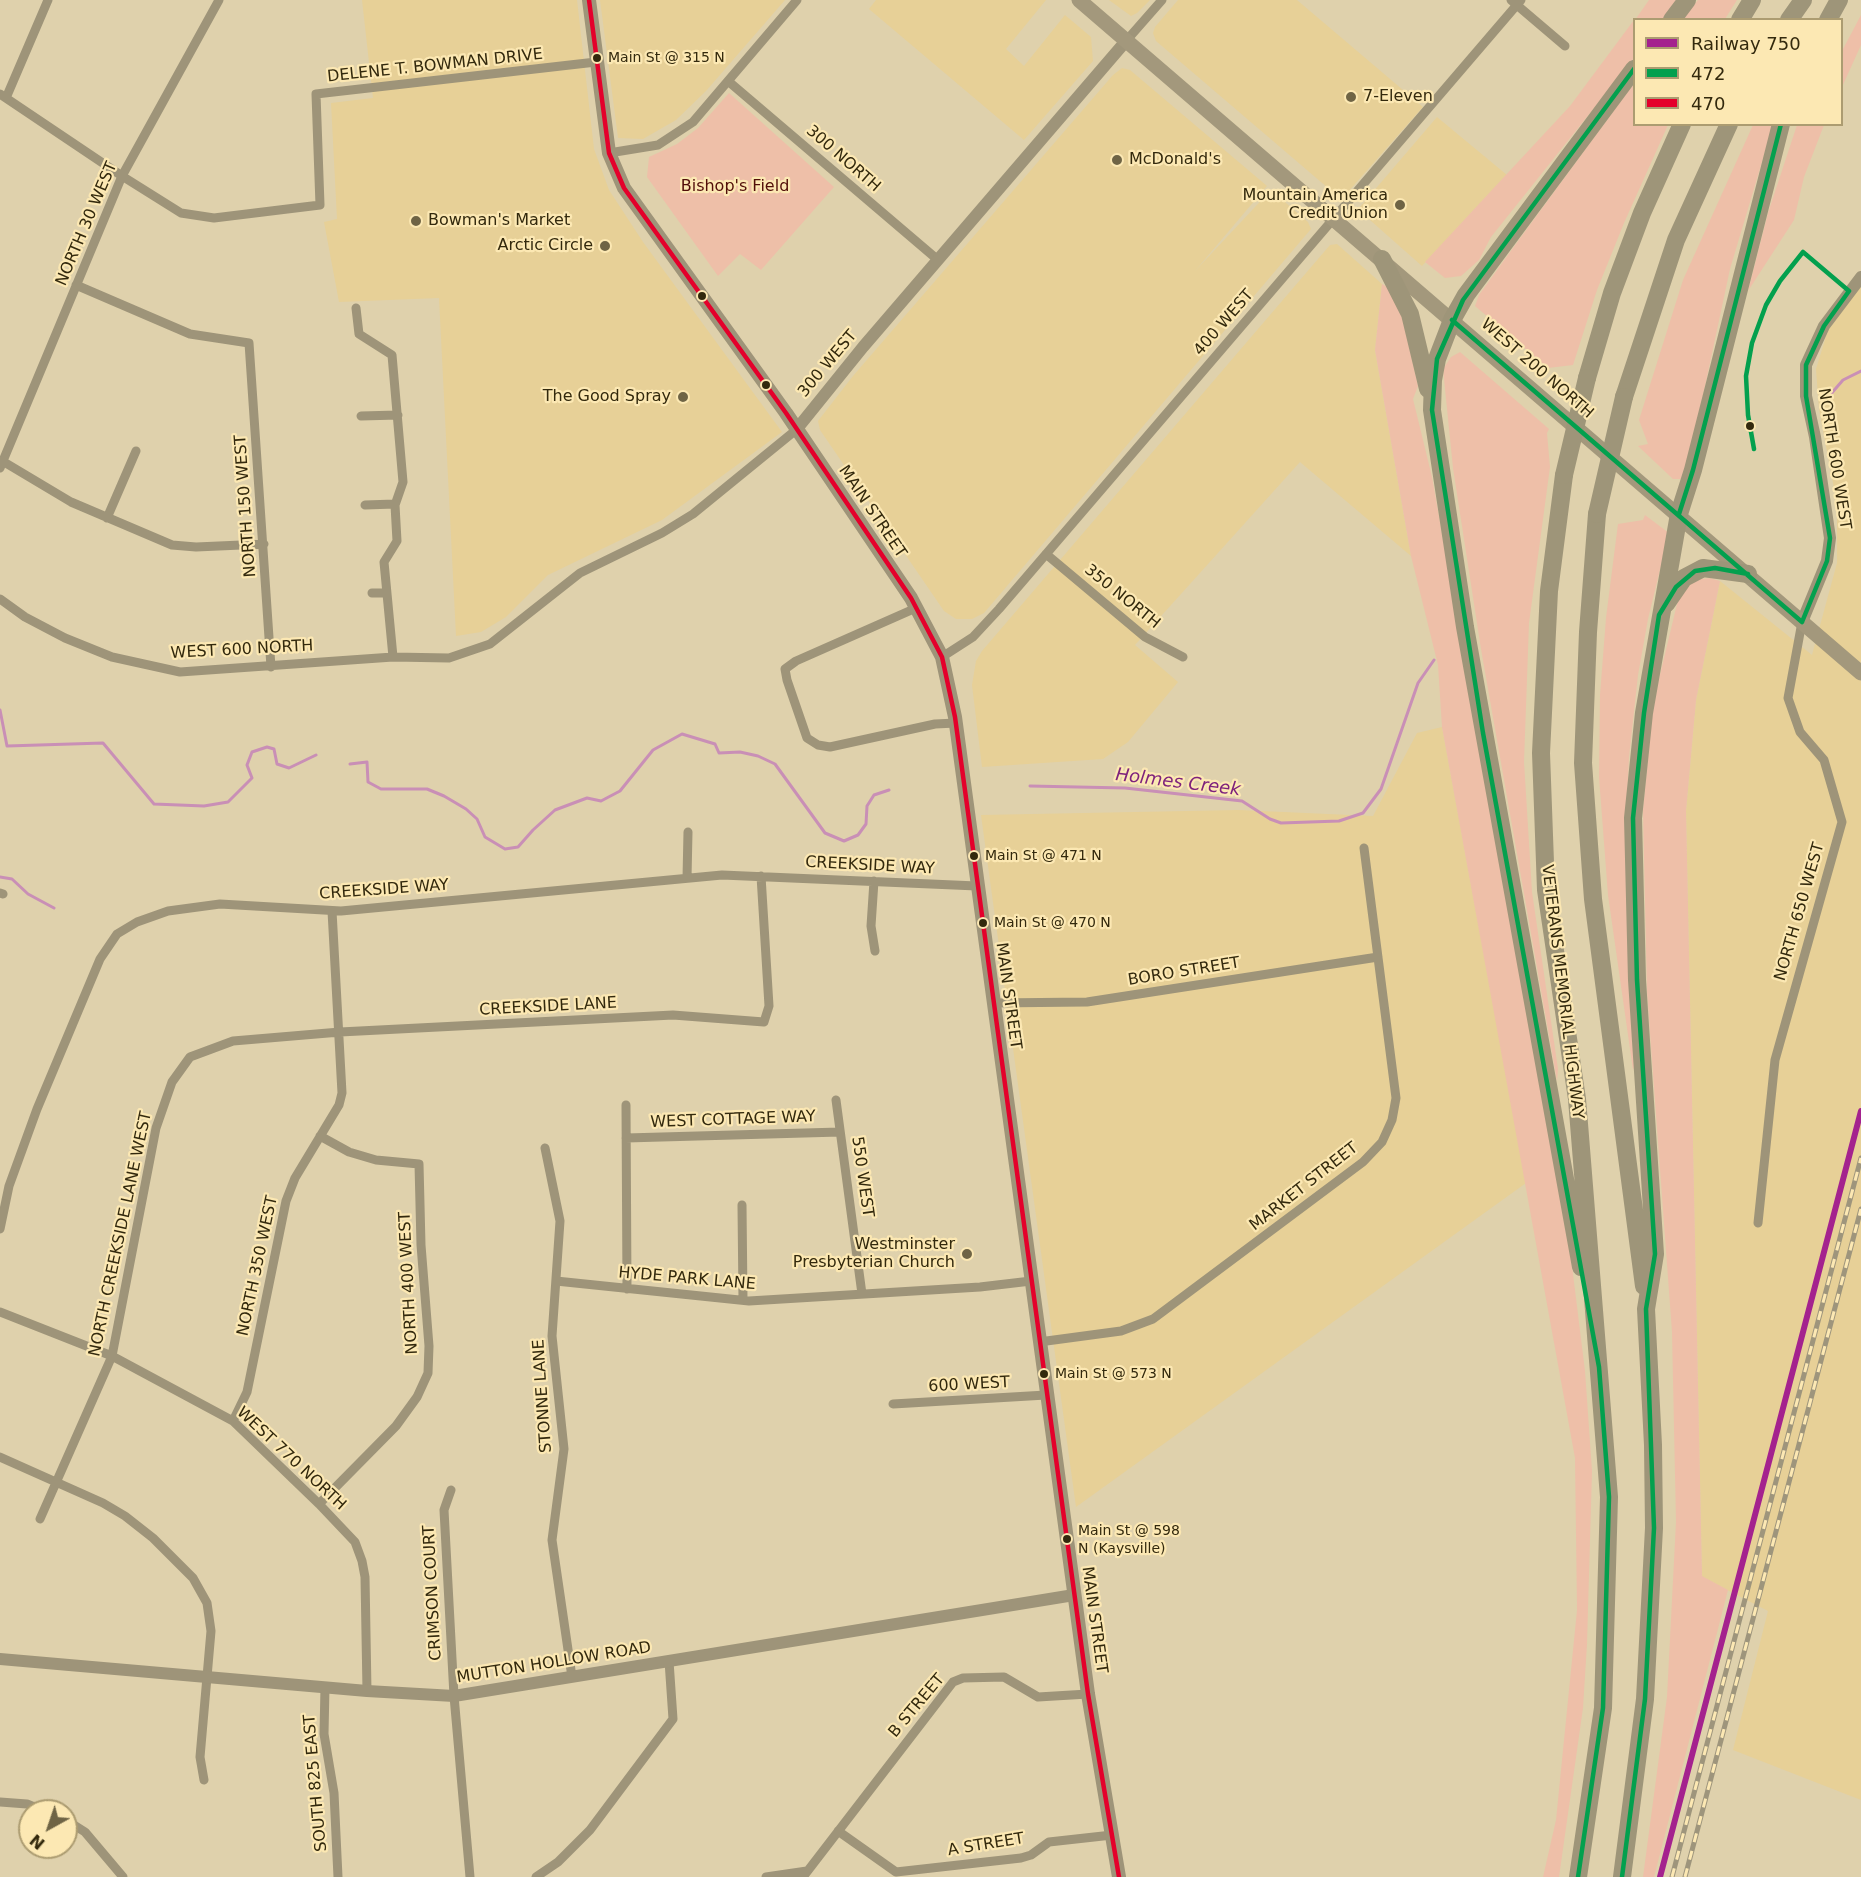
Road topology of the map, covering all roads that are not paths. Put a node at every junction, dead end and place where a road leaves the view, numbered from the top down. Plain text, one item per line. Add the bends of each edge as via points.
1 (48, 0) edge
2 (219, 0) edge
3 (589, 0) edge
4 (797, 0) edge
5 (1079, 0) edge
6 (1162, 0) edge
7 (1687, 0) edge
8 (1752, 0) edge
9 (1803, 0) edge
10 (1839, 0) edge
11 (1516, 2) edge
12 (1674, 18) edge
13 (1741, 18) edge
14 (1791, 18) edge
15 (1829, 18) edge
16 (1126, 41) junction
17 (1565, 46) dead end
18 (596, 62) junction
19 (1633, 72) edge
20 (728, 81) junction
21 (3, 96) edge
22 (1681, 126) edge
23 (1728, 126) edge
24 (1780, 126) edge
25 (609, 153) junction
26 (122, 176) junction
27 (1335, 219) junction
28 (1382, 259) junction
29 (938, 260) junction
30 (1861, 277) edge
31 (76, 285) junction
32 (356, 308) dead end
33 (1452, 320) junction
34 (1432, 410) junction
35 (398, 415) junction
36 (361, 416) dead end
37 (796, 430) junction
38 (136, 451) dead end
39 (2, 465) edge
40 (395, 504) junction
41 (365, 505) dead end
42 (1679, 514) junction
43 (106, 518) junction
44 (264, 544) junction
45 (1046, 554) junction
46 (1748, 574) junction
47 (372, 593) dead end
48 (387, 593) junction
49 (0, 599) edge
50 (916, 608) junction
51 (1659, 615) junction
52 (1802, 622) junction
53 (393, 657) junction
54 (942, 657) junction
55 (1183, 657) dead end
56 (271, 667) junction
57 (1861, 673) edge
58 (956, 723) junction
59 (688, 832) dead end
60 (1364, 848) dead end
61 (761, 876) junction
62 (687, 878) junction
63 (874, 881) junction
64 (976, 886) junction
65 (332, 911) junction
66 (875, 951) dead end
67 (1378, 957) junction
68 (993, 1003) junction
69 (340, 1032) junction
70 (190, 1057) joint
71 (836, 1100) dead end
72 (626, 1105) dead end
73 (840, 1132) junction
74 (320, 1136) junction
75 (626, 1138) junction
76 (545, 1148) dead end
77 (742, 1205) dead end
78 (1758, 1224) dead end
79 (0, 1229) edge
80 (556, 1281) junction
81 (1031, 1281) junction
82 (627, 1289) junction
83 (862, 1294) junction
84 (743, 1300) junction
85 (1646, 1309) junction
86 (0, 1312) edge
87 (1039, 1342) junction
88 (112, 1356) junction
89 (1599, 1366) junction
90 (1046, 1395) junction
91 (893, 1404) dead end
92 (233, 1421) junction
93 (0, 1457) edge
94 (57, 1482) junction
95 (450, 1490) dead end
96 (319, 1504) junction
97 (40, 1519) dead end
98 (1074, 1595) junction
99 (0, 1659) edge
100 (669, 1661) junction
101 (207, 1677) junction
102 (572, 1677) junction
103 (325, 1688) junction
104 (367, 1691) junction
105 (1088, 1694) junction
106 (453, 1696) junction
107 (204, 1780) dead end
108 (0, 1802) edge
109 (18, 1803) edge
110 (78, 1828) edge
111 (838, 1831) junction
112 (1112, 1835) junction
113 (805, 1874) edge
114 (895, 1874) edge
115 (123, 1877) edge
116 (338, 1877) edge
117 (470, 1877) edge
118 (536, 1877) edge
119 (766, 1877) edge
120 (1119, 1877) edge
121 (1578, 1877) edge
122 (1622, 1877) edge

1 - 21 street
2 - 26 street, NORTH 30 WEST
3 - 18 main road, MAIN STREET
4 - 20 street
5 - 16 main road, WEST 200 NORTH
6 - 16 street
7 - 12 highway
8 - 13 highway
9 - 14 highway
10 - 15 highway
11 - 17 street
11 - 27 street, 400 WEST
16 - 27 main road, WEST 200 NORTH
16 - 29 street, 300 WEST
18 - 25 main road, MAIN STREET
18 - 26 street, DELENE T. BOWMAN DRIVE via 316,94 320,205 214,218 182,213
19 - 33 highway via 1480,276
20 - 25 street via 693,122 658,145
20 - 29 street, 300 NORTH
21 - 26 street
22 - 89 highway, VETERANS MEMORIAL HIGHWAY, bridge via 1612,293 1587,378 1564,476 1549,591 1541,753 1546,890 1577,1099
23 - 85 highway, bridge via 1676,240 1624,397 1598,514 1588,632 1583,763 1593,899
24 - 42 highway
25 - 37 main road, MAIN STREET via 624,188
26 - 31 street, NORTH 30 WEST
27 - 28 main road, WEST 200 NORTH
27 - 45 street, 400 WEST
28 - 33 main road, WEST 200 NORTH
28 - 34 highway via 1410,315
29 - 37 street, 300 WEST
30 - 52 street, NORTH 600 WEST via 1824,326 1806,365 1806,396 1830,538 1827,561
31 - 39 street, NORTH 30 WEST
31 - 44 street, NORTH 150 WEST via 190,334 249,343
32 - 35 street via 359,334 392,355
33 - 34 highway via 1437,359
33 - 42 main road, WEST 200 NORTH
34 - 89 highway via 1481,721
35 - 36 street
35 - 40 street via 403,482
37 - 50 main road, MAIN STREET
37 - 53 street, 300 WEST via 693,514 580,573 490,644 449,658
38 - 43 street
39 - 43 street
40 - 41 street
40 - 48 street via 397,541 384,562
42 - 46 main road, WEST 200 NORTH
42 - 51 highway
43 - 44 street via 172,545 196,548
44 - 56 street, NORTH 150 WEST
45 - 54 street, 400 WEST via 973,637
45 - 55 street, 350 NORTH via 1145,638
46 - 51 highway via 1715,568 1695,571 1676,587
46 - 52 main road, WEST 200 NORTH
47 - 48 street
48 - 53 street
49 - 56 street, WEST 600 NORTH via 65,638 147,666 180,672
50 - 54 main road, MAIN STREET
50 - 58 street via 795,661 785,669 807,738 830,747
51 - 85 highway via 1633,818 1637,980 1655,1254
52 - 57 main road, WEST 200 NORTH
52 - 78 street, NORTH 650 WEST via 1788,698 1800,732 1824,760 1842,822 1774,1060
53 - 56 street, WEST 600 NORTH
54 - 58 main road, MAIN STREET
58 - 64 main road, MAIN STREET
59 - 62 street
60 - 67 street, MARKET STREET
61 - 62 street, CREEKSIDE WAY
61 - 63 street, CREEKSIDE WAY
61 - 69 street, CREEKSIDE LANE via 769,1006 764,1022 673,1015
62 - 65 street, CREEKSIDE WAY
63 - 64 street, CREEKSIDE WAY
63 - 66 street
64 - 68 main road, MAIN STREET
65 - 69 street, NORTH 350 WEST
65 - 79 street, CREEKSIDE WAY via 220,904 168,911 117,934 100,959 37,1109 9,1185
67 - 68 street, BORO STREET via 1086,1002
67 - 87 street, MARKET STREET via 1396,1098 1382,1142 1363,1162 1153,1319 1121,1331
68 - 81 main road, MAIN STREET
69 - 70 street, CREEKSIDE LANE via 233,1041
69 - 74 street, NORTH 350 WEST via 342,1093
70 - 88 street, NORTH CREEKSIDE LANE WEST via 172,1082 156,1128
71 - 73 street, 550 WEST
72 - 75 street
73 - 75 street, WEST COTTAGE WAY
73 - 83 street, 550 WEST
74 - 92 street, NORTH 350 WEST via 286,1201 248,1392
74 - 96 street, NORTH 400 WEST via 348,1152 376,1160 420,1164 429,1347 428,1372 417,1397 396,1426
75 - 82 street
76 - 80 street, STONNE LANE via 560,1221
77 - 84 street
80 - 82 street, HYDE PARK LANE
80 - 102 street, STONNE LANE via 552,1336 564,1449 552,1540
81 - 83 street, HYDE PARK LANE
81 - 87 main road, MAIN STREET
82 - 84 street, HYDE PARK LANE
83 - 84 street, HYDE PARK LANE
85 - 122 highway via 1654,1506 1650,1643
86 - 88 street, WEST 770 NORTH
87 - 90 main road, MAIN STREET
88 - 92 street, WEST 770 NORTH
88 - 94 street, NORTH CREEKSIDE LANE WEST
89 - 121 highway, VETERANS MEMORIAL HIGHWAY via 1609,1497 1602,1708
90 - 91 street, 600 WEST
90 - 98 main road, MAIN STREET
92 - 96 street, WEST 770 NORTH
93 - 94 street
94 - 97 street, NORTH CREEKSIDE LANE WEST
94 - 101 street via 126,1516 193,1578 207,1603 211,1631
95 - 106 street, CRIMSON COURT via 444,1510
96 - 104 street, WEST 770 NORTH via 355,1542 362,1561
98 - 100 street, MUTTON HOLLOW ROAD
98 - 105 main road, MAIN STREET
99 - 101 street, MUTTON HOLLOW ROAD
100 - 102 street, MUTTON HOLLOW ROAD
100 - 118 street via 673,1719 590,1830 558,1862
101 - 103 street, MUTTON HOLLOW ROAD
101 - 107 street via 200,1757
102 - 106 street, MUTTON HOLLOW ROAD
103 - 104 street, MUTTON HOLLOW ROAD
103 - 116 street, SOUTH 825 EAST via 324,1734 334,1793
104 - 106 street, MUTTON HOLLOW ROAD
105 - 111 street, B STREET via 1038,1697 1004,1677 963,1678 953,1682
105 - 112 main road, MAIN STREET
106 - 117 street, CRIMSON COURT
108 - 109 street
110 - 115 street
111 - 113 street, B STREET
111 - 114 street
112 - 114 street, A STREET via 1049,1842 1020,1858
112 - 120 main road, MAIN STREET
113 - 119 street

